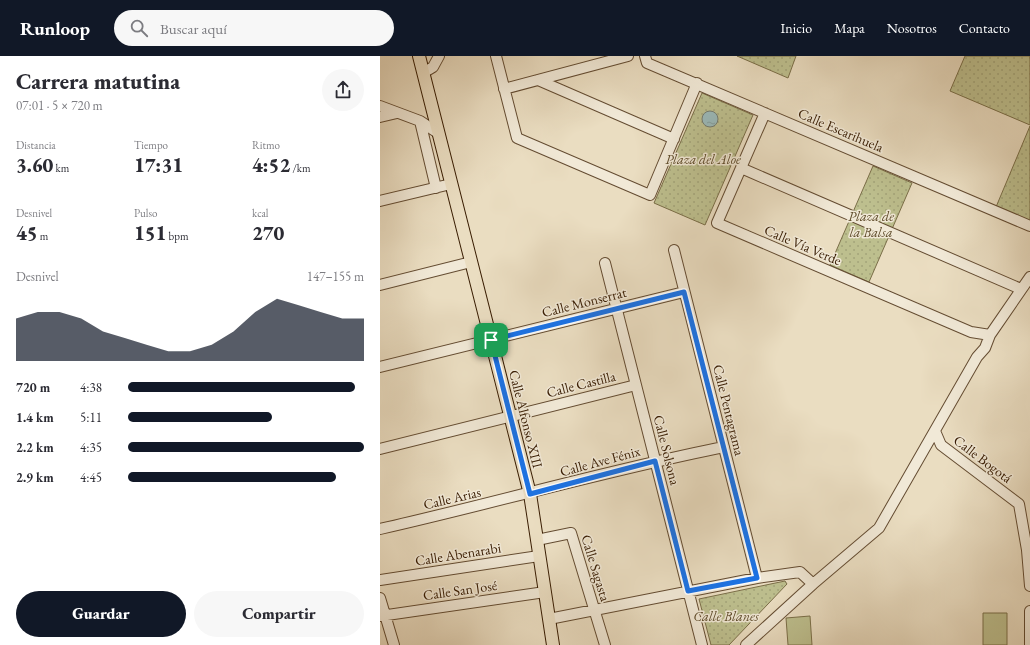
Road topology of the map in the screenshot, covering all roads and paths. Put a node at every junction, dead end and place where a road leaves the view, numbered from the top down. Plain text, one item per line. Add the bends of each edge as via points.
1 (419, 56) edge
2 (439, 56) edge
3 (496, 56) edge
4 (628, 56) edge
5 (645, 56) edge
6 (423, 73) junction
7 (538, 80) junction
8 (697, 83) junction
9 (504, 89) junction
10 (380, 106) edge
11 (397, 113) junction
12 (765, 113) junction
13 (380, 117) edge
14 (420, 121) junction
15 (438, 132) junction
16 (674, 139) junction
17 (741, 168) junction
18 (452, 184) junction
19 (436, 188) junction
20 (380, 201) edge
21 (1030, 226) edge
22 (674, 250) dead end
23 (471, 262) junction
24 (605, 263) dead end
25 (1030, 277) edge
26 (380, 285) edge
27 (1021, 288) junction
28 (684, 292) junction
29 (616, 308) junction
30 (990, 335) junction
31 (491, 340) junction
32 (380, 367) edge
33 (636, 385) junction
34 (510, 416) junction
35 (935, 430) junction
36 (926, 445) junction
37 (941, 445) junction
38 (724, 447) junction
39 (380, 449) edge
40 (655, 461) junction
41 (530, 494) junction
42 (1019, 504) junction
43 (1030, 511) edge
44 (380, 527) edge
45 (537, 540) junction
46 (539, 556) junction
47 (757, 578) junction
48 (380, 580) edge
49 (813, 584) junction
50 (1030, 586) edge
51 (688, 591) junction
52 (545, 592) junction
53 (380, 598) edge
54 (595, 610) junction
55 (1030, 611) edge
56 (383, 616) edge
57 (549, 619) junction
58 (747, 644) edge
59 (394, 645) edge
60 (553, 645) edge
61 (605, 645) edge
62 (702, 645) edge
63 (1030, 645) edge

1 - 6 main road, Calle Alfonso XIII
2 - 6 street via 433,67
3 - 9 street
4 - 7 street
5 - 8 street, Calle Escarihuela via 647,63
6 - 15 main road, Calle Alfonso XIII
7 - 9 street
7 - 16 street
8 - 12 street, Calle Escarihuela
8 - 16 street
9 - 16 street via 517,138 650,196
10 - 11 street
11 - 13 street
11 - 14 street
12 - 17 street, Calle Vía Verde
12 - 21 street, Calle Escarihuela
14 - 15 street
14 - 19 street
15 - 18 main road, Calle Alfonso XIII
17 - 27 street
17 - 30 street, Calle Vía Verde via 717,223 971,332
18 - 19 street
18 - 23 main road, Calle Alfonso XIII
19 - 20 street
22 - 28 street, Calle Pentagrama
23 - 26 street
23 - 31 main road, Calle Alfonso XIII
24 - 29 street, Calle Solsona
25 - 27 street
27 - 30 street
28 - 29 street, Calle Monserrat
28 - 38 street, Calle Pentagrama
29 - 31 street, Calle Monserrat
29 - 33 street, Calle Solsona
30 - 35 street via 985,348 977,357
31 - 32 street, Calle Monserrat
31 - 34 main road, Calle Alfonso XIII
33 - 34 street, Calle Castilla
33 - 40 street, Calle Solsona
34 - 39 street, Calle Castilla
34 - 41 main road, Calle Alfonso XIII
35 - 36 street
35 - 37 street
36 - 37 street
36 - 49 street via 879,528
37 - 42 street, Calle Bogotá
38 - 40 street, Calle Ave Fénix
38 - 47 street, Calle Pentagrama
40 - 41 street, Calle Ave Fénix
40 - 51 street, Calle Solsona
41 - 44 street, Calle Arias
41 - 45 main road, Calle Alfonso XIII
42 - 43 street, Calle Bogotá
42 - 50 street
45 - 46 main road, Calle Alfonso XIII
45 - 54 street, Calle Sagasta via 571,533
46 - 48 street, Calle Abenarabi
46 - 52 main road, Calle Alfonso XIII
47 - 49 street via 800,572
47 - 51 street
49 - 58 street
51 - 54 street
51 - 62 street, Calle Solsona
52 - 56 street, Calle San José
52 - 57 main road, Calle Alfonso XIII
53 - 56 street
54 - 57 street
54 - 61 street, Calle Sagasta
55 - 63 street
56 - 59 street
57 - 60 main road, Calle Alfonso XIII

